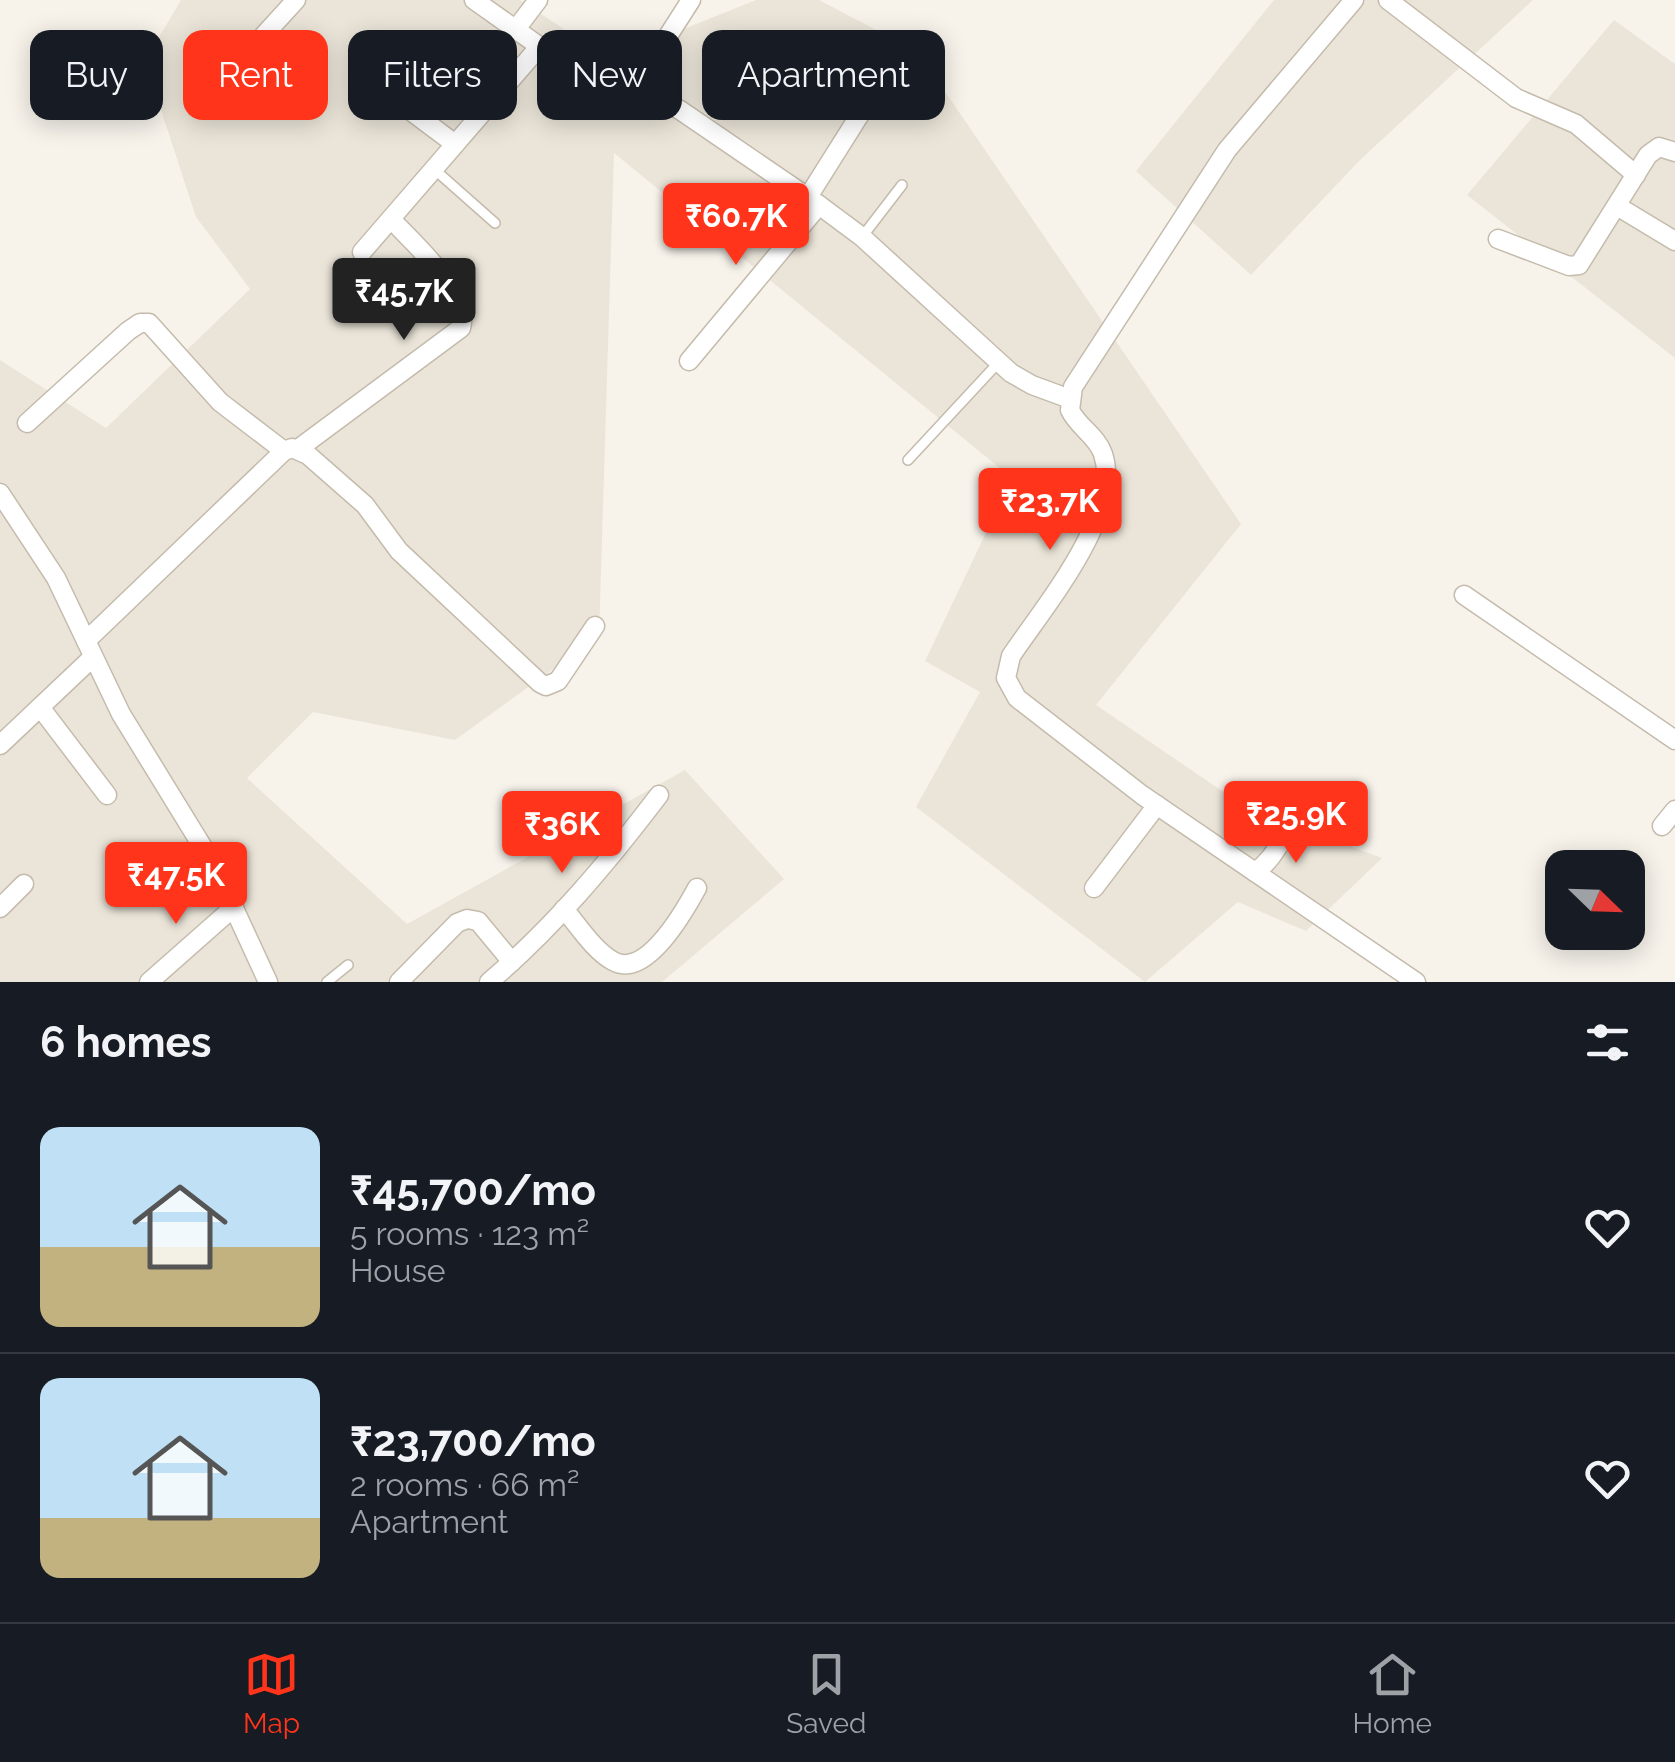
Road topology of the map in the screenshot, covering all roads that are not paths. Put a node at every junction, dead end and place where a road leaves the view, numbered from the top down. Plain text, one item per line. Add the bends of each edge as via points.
1 (296, 0) edge
2 (474, 0) edge
3 (538, 0) edge
4 (691, 0) edge
5 (1354, 0) edge
6 (1388, 0) edge
7 (269, 30) edge
8 (516, 30) joint
9 (672, 30) edge
10 (537, 49) edge
11 (682, 111) edge
12 (423, 120) edge
13 (859, 120) edge
14 (455, 144) junction
15 (1675, 152) edge
16 (434, 169) junction
17 (1636, 176) junction
18 (902, 185) dead end
19 (814, 201) junction
20 (1617, 206) junction
21 (390, 219) junction
22 (495, 223) dead end
23 (862, 237) junction
24 (1498, 239) dead end
25 (1675, 241) edge
26 (362, 252) dead end
27 (689, 361) dead end
28 (999, 362) junction
29 (1070, 399) junction
30 (27, 423) dead end
31 (292, 450) junction
32 (908, 460) dead end
33 (0, 493) edge
34 (1464, 595) dead end
35 (595, 626) dead end
36 (89, 649) junction
37 (40, 707) junction
38 (1675, 740) edge
39 (0, 745) edge
40 (107, 795) dead end
41 (659, 795) dead end
42 (1157, 805) junction
43 (1675, 810) edge
44 (1297, 818) dead end
45 (1662, 826) dead end
46 (1255, 872) junction
47 (24, 884) dead end
48 (698, 888) dead end
49 (1094, 888) dead end
50 (234, 907) junction
51 (0, 908) edge
52 (564, 909) junction
53 (512, 962) junction
54 (348, 964) dead end
55 (149, 982) edge
56 (268, 982) edge
57 (327, 982) edge
58 (399, 982) edge
59 (489, 982) edge
60 (1416, 982) edge

1 - 7 street
2 - 8 street
3 - 8 street
4 - 9 street
5 - 29 street via 1228,150
6 - 17 street via 1516,98 1576,124
10 - 14 street
11 - 19 street
12 - 14 street
13 - 19 street
14 - 16 street
15 - 17 street via 1653,150
16 - 21 street
16 - 22 lane
17 - 20 street
18 - 23 lane
19 - 23 street
19 - 27 street
20 - 24 street via 1574,267
20 - 25 street
21 - 26 street
21 - 31 street via 447,280 464,319 461,328
23 - 28 street
28 - 29 street via 1032,385
28 - 32 lane
29 - 42 street via 1074,419 1103,454 1102,502 1086,541 1011,656 1006,678 1017,698
30 - 31 street via 128,331 149,323 220,402
31 - 35 street via 365,505 399,551 540,683 558,680
31 - 36 street
33 - 36 street via 56,578
34 - 38 street
36 - 37 street
36 - 50 street
37 - 39 street
37 - 40 street
41 - 52 street
42 - 46 street
42 - 49 street
43 - 45 street
44 - 46 street via 1273,859
46 - 60 street
47 - 51 street
48 - 52 street via 667,937 624,965 608,958
50 - 55 street
50 - 56 street
52 - 53 street
53 - 58 street via 478,921 466,920
53 - 59 street
54 - 57 lane

